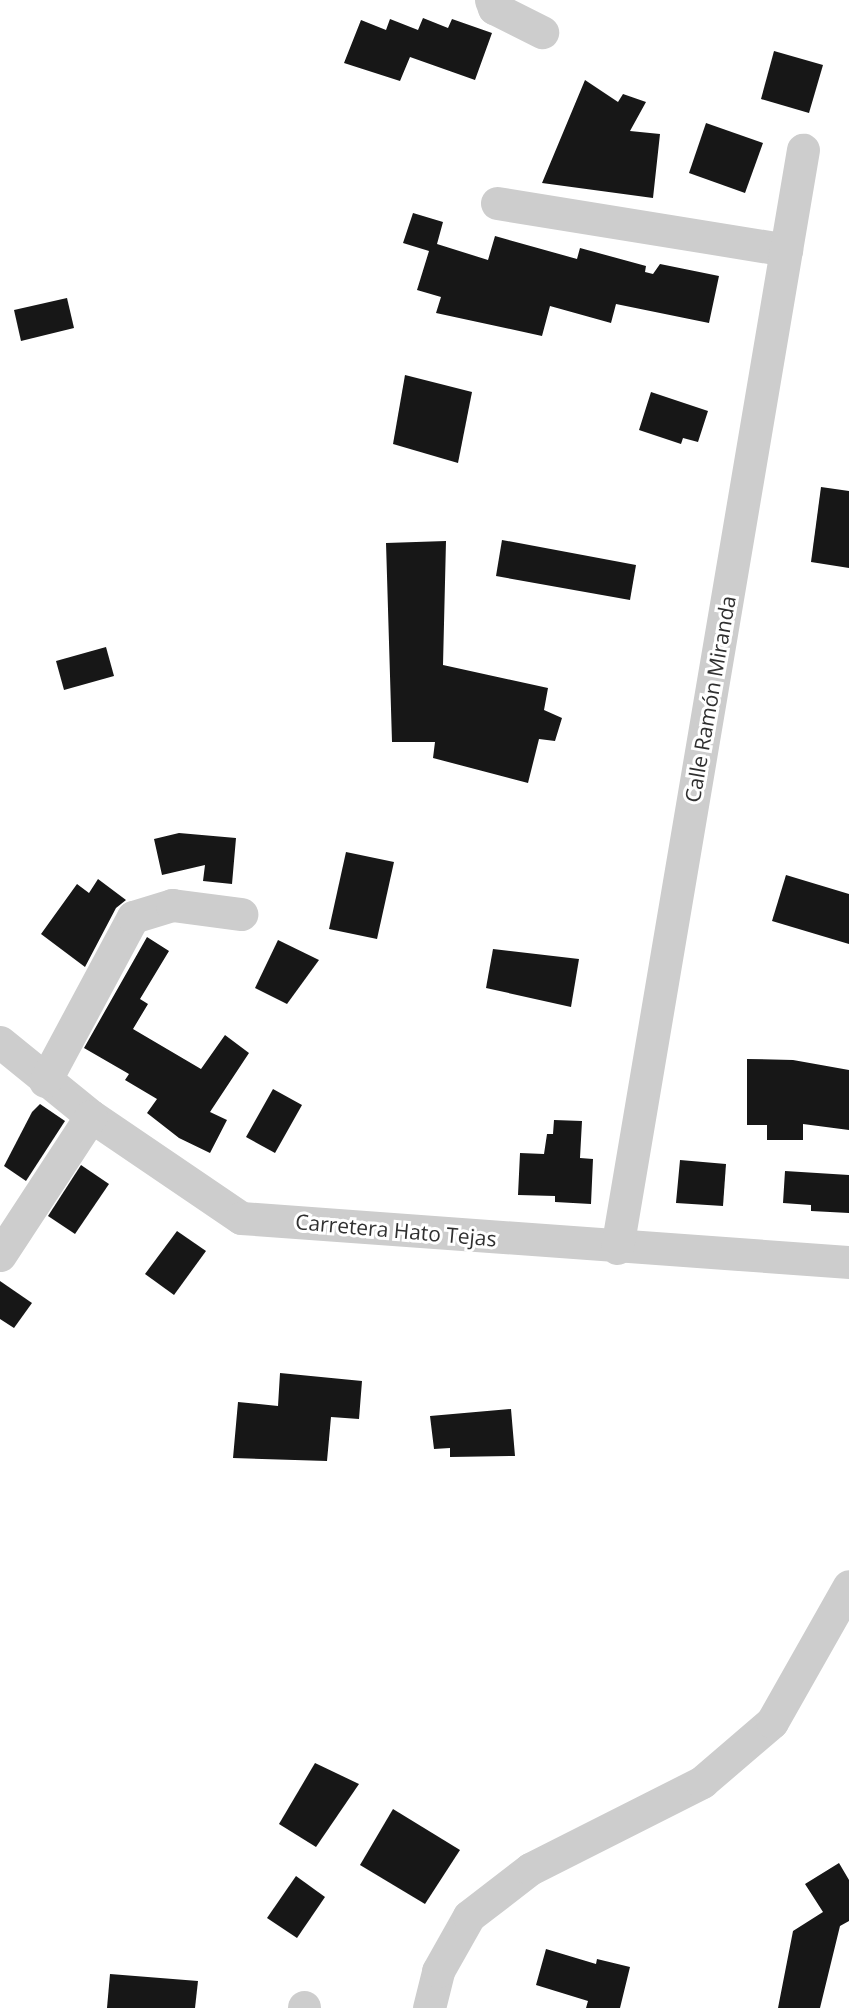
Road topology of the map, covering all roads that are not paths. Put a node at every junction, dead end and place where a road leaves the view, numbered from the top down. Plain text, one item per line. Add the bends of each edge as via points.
1 (491, 0) edge
2 (542, 32) dead end
3 (803, 150) dead end
4 (497, 203) dead end
5 (786, 250) junction
6 (241, 914) dead end
7 (0, 1042) edge
8 (45, 1081) junction
9 (91, 1116) junction
10 (617, 1248) junction
11 (0, 1255) edge
12 (849, 1262) edge
13 (849, 1586) edge
14 (429, 2008) edge

1 - 2 street via 494,8
3 - 5 street, Calle Ramón Miranda
4 - 5 street
5 - 10 street, Calle Ramón Miranda
6 - 8 street via 172,904 133,917
7 - 8 street, Carretera Hato Tejas
8 - 9 street, Carretera Hato Tejas
9 - 10 street, Carretera Hato Tejas via 241,1218
9 - 11 street
10 - 12 street, Carretera Hato Tejas
13 - 14 street via 772,1722 702,1782 530,1869 469,1916 438,1971

